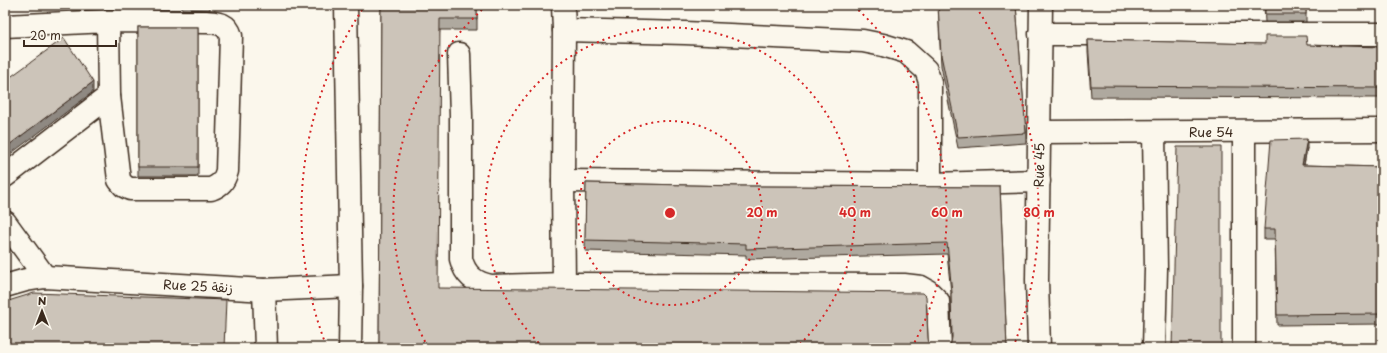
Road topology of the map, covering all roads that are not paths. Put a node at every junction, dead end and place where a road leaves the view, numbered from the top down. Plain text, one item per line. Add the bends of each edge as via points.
1 (346, 5) edge
2 (563, 5) edge
3 (1041, 5) edge
4 (108, 21) junction
5 (5, 26) edge
6 (564, 30) junction
7 (1040, 34) junction
8 (1382, 34) edge
9 (459, 54) dead end
10 (109, 96) junction
11 (1382, 130) edge
12 (1040, 132) junction
13 (1154, 132) junction
14 (1244, 132) junction
15 (5, 176) edge
16 (563, 180) junction
17 (1039, 180) junction
18 (930, 184) junction
19 (5, 222) edge
20 (45, 277) junction
21 (564, 284) junction
22 (5, 286) edge
23 (352, 286) junction
24 (264, 290) junction
25 (266, 348) edge
26 (350, 348) edge
27 (940, 348) edge
28 (1039, 348) edge
29 (1154, 348) edge
30 (1244, 348) edge

1 - 23 street
2 - 6 street
3 - 7 street, Rue 45
4 - 5 street
4 - 10 street
4 - 10 street via 206,22 226,26 231,36 227,171 224,180 211,189 130,189 124,186 119,180
6 - 16 street
6 - 18 street via 863,41 906,52 926,70 930,82
7 - 8 street
7 - 12 street, Rue 45
9 - 21 street via 462,266 480,284 491,286
10 - 15 street
11 - 14 street, Rue 54
12 - 13 street, Rue 54
12 - 17 street, Rue 45
13 - 14 street, Rue 54
13 - 29 street
14 - 30 street
16 - 18 street
16 - 21 street
17 - 18 street
17 - 28 street, Rue 45
19 - 20 street
20 - 22 street, Rue 25 زنقة
20 - 24 street, Rue 25 زنقة
21 - 27 street via 904,285 928,291 938,301
23 - 24 street, Rue 25 زنقة
23 - 26 street
24 - 25 street

